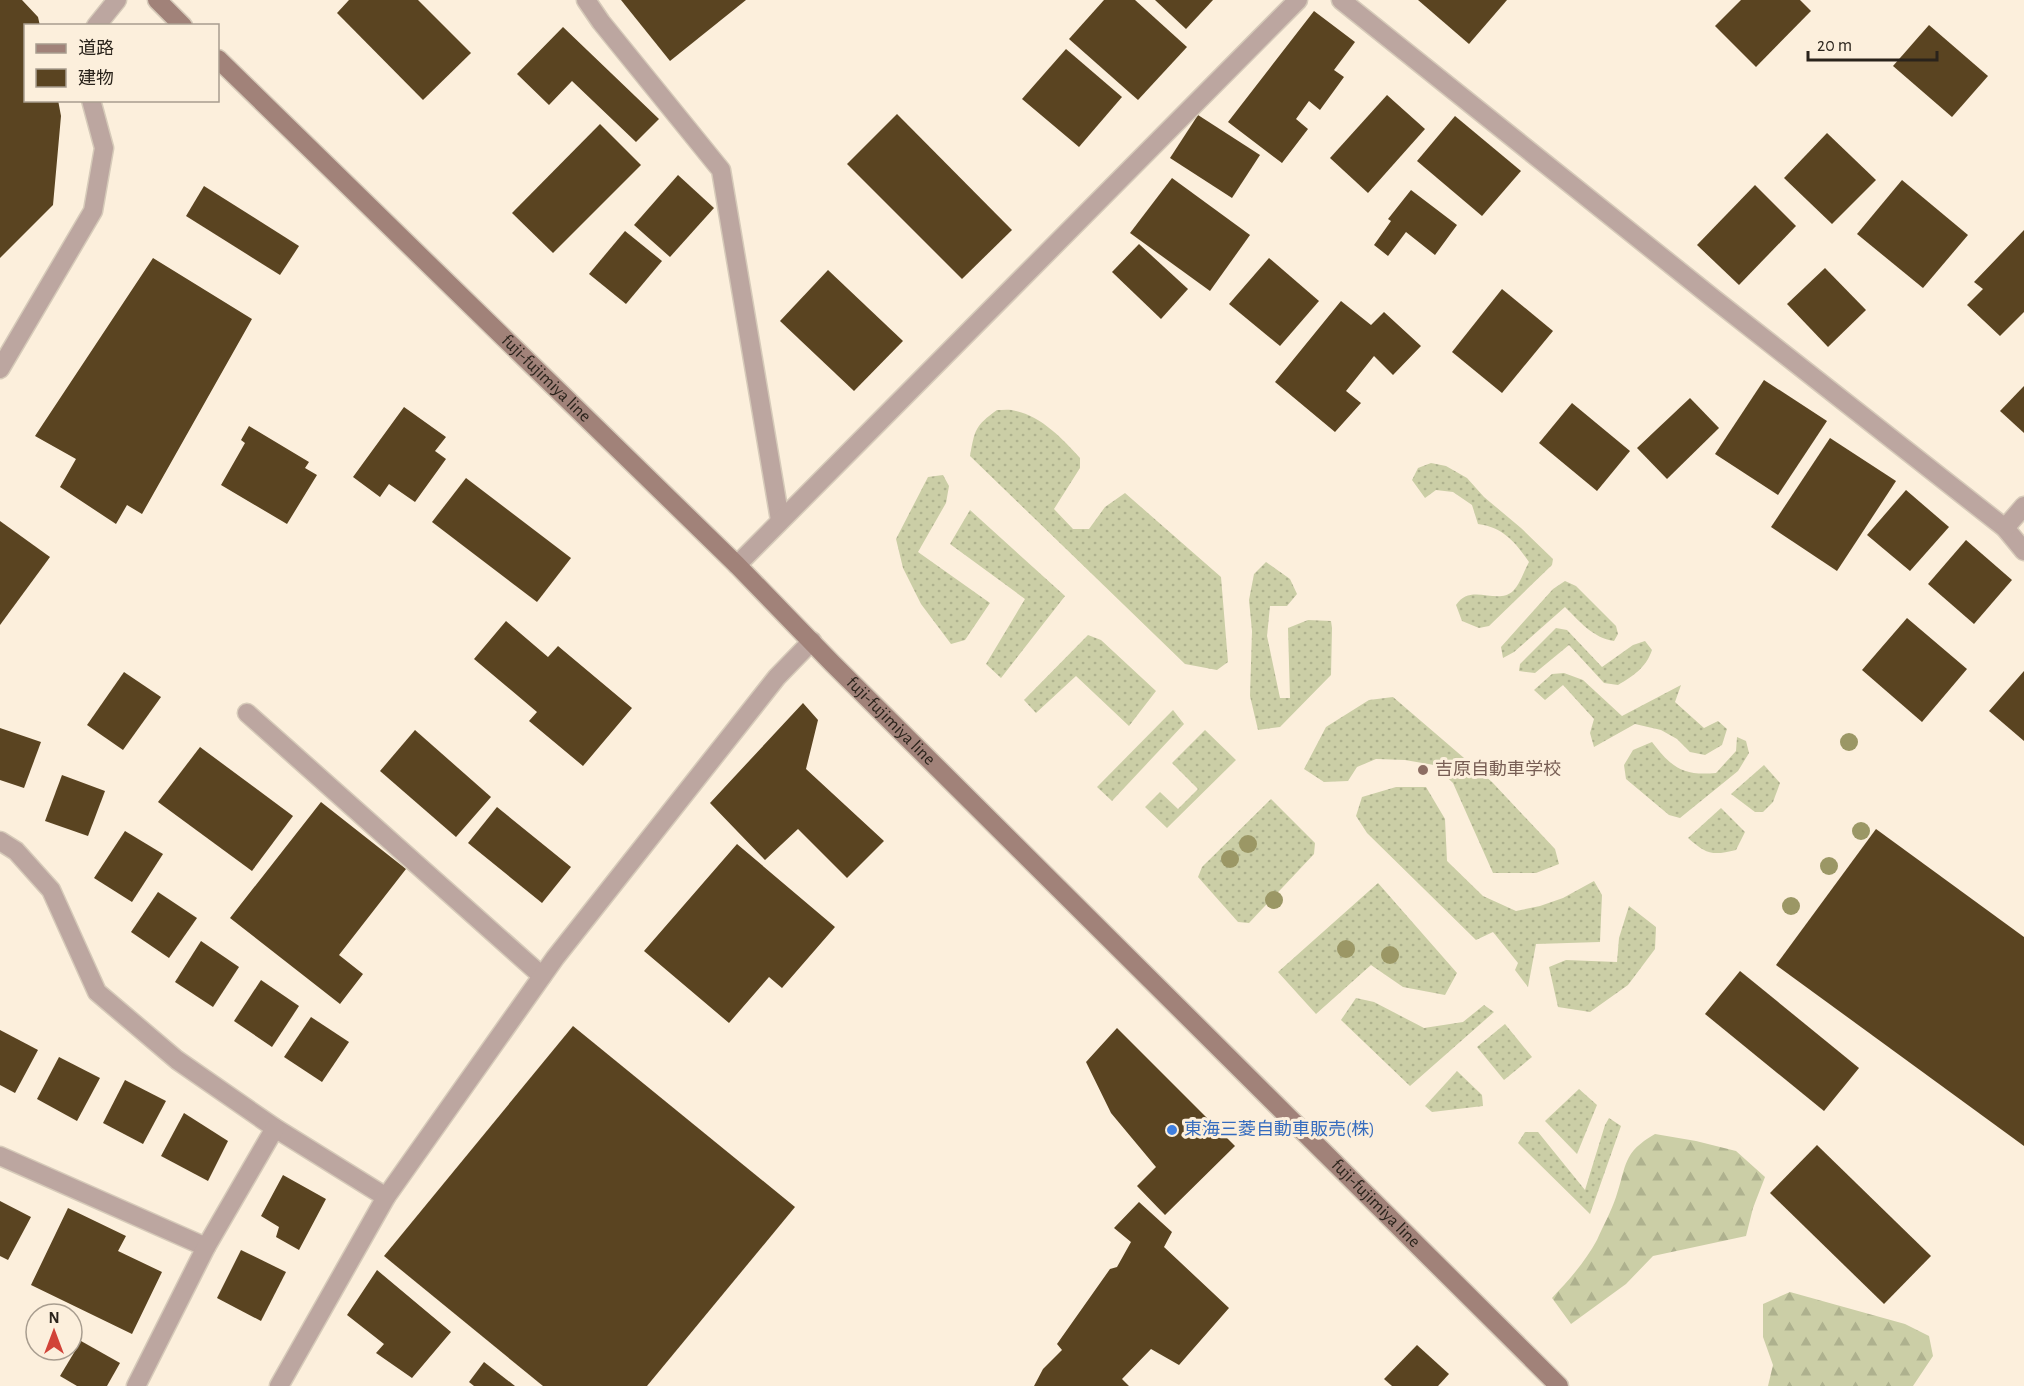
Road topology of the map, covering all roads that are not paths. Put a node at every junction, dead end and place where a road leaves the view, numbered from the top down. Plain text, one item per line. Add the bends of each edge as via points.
1 (117, 0) edge
2 (157, 0) edge
3 (586, 0) edge
4 (1341, 0) edge
5 (1293, 2) edge
6 (98, 24) edge
7 (181, 24) edge
8 (219, 60) edge
9 (92, 102) edge
10 (0, 369) edge
11 (2024, 506) edge
12 (780, 520) junction
13 (2005, 528) junction
14 (2024, 551) edge
15 (737, 565) junction
16 (812, 641) junction
17 (247, 713) dead end
18 (0, 841) edge
19 (542, 976) junction
20 (274, 1128) junction
21 (0, 1156) edge
22 (386, 1197) junction
23 (206, 1247) junction
24 (136, 1386) edge
25 (279, 1386) edge
26 (1559, 1386) edge

1 - 6 street
2 - 7 main road
3 - 12 street via 721,170
4 - 13 street
5 - 12 street
8 - 15 main road, fuji-fujimiya line
9 - 10 street via 104,148 93,211
11 - 13 street
12 - 15 street
13 - 14 street
15 - 16 main road, fuji-fujimiya line
16 - 19 street via 777,677
16 - 26 main road, fuji-fujimiya line
17 - 19 street
18 - 20 street via 16,851 51,890 97,992 177,1060
19 - 22 street
20 - 22 street
20 - 23 street
21 - 23 street
22 - 25 street
23 - 24 street

